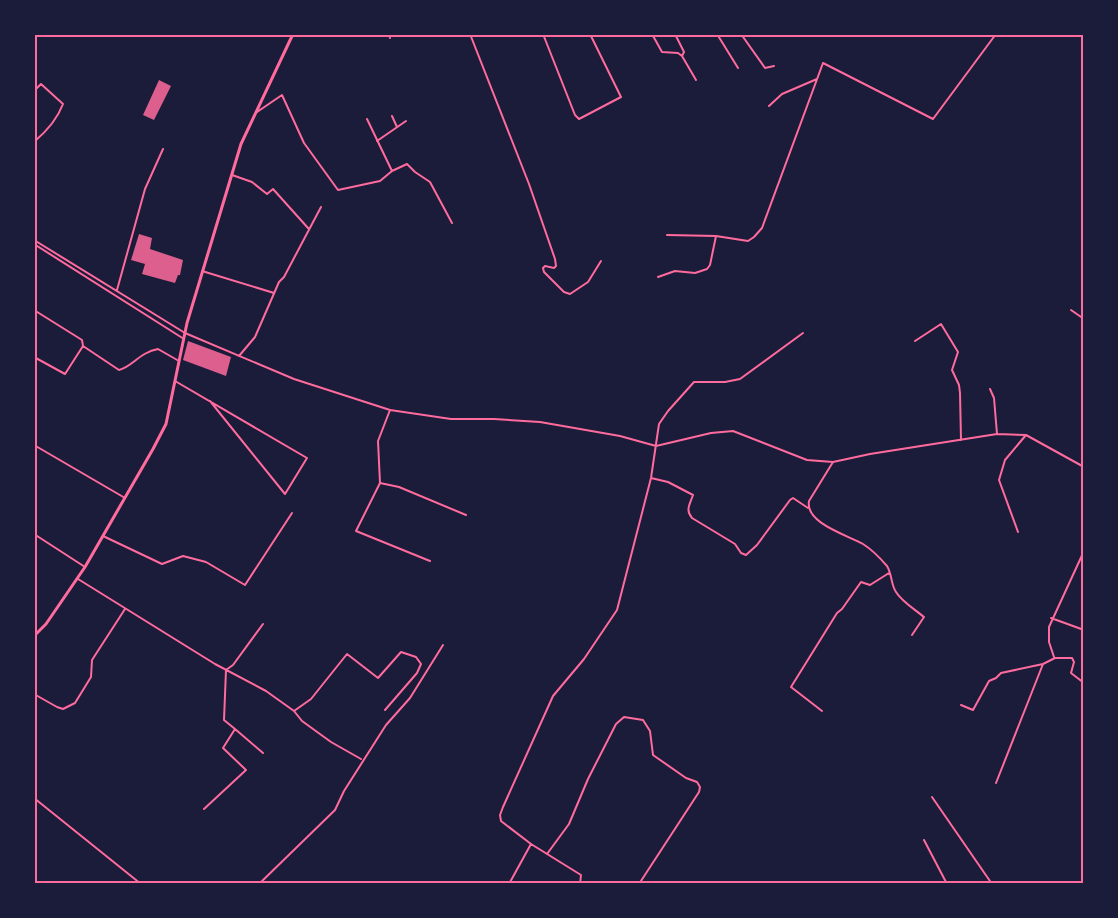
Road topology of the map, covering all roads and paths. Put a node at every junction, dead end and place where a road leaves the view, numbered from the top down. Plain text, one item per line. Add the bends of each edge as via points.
1 (293, 34) edge
2 (470, 34) edge
3 (543, 34) edge
4 (590, 34) edge
5 (652, 34) edge
6 (675, 34) edge
7 (717, 34) edge
8 (741, 34) edge
9 (996, 34) edge
10 (682, 56) junction
11 (774, 66) dead end
12 (738, 68) dead end
13 (817, 79) junction
14 (696, 80) dead end
15 (34, 91) edge
16 (769, 106) dead end
17 (256, 112) junction
18 (392, 116) dead end
19 (367, 119) dead end
20 (405, 121) dead end
21 (397, 127) junction
22 (378, 141) junction
23 (34, 142) edge
24 (163, 149) dead end
25 (392, 171) junction
26 (232, 175) junction
27 (321, 207) dead end
28 (452, 223) dead end
29 (309, 229) junction
30 (667, 235) dead end
31 (716, 236) junction
32 (34, 240) edge
33 (34, 244) edge
34 (601, 261) dead end
35 (202, 271) junction
36 (658, 277) dead end
37 (117, 290) junction
38 (274, 293) junction
39 (34, 310) edge
40 (1071, 310) dead end
41 (1083, 319) edge
42 (185, 333) junction
43 (804, 333) dead end
44 (184, 339) junction
45 (915, 341) dead end
46 (83, 346) junction
47 (239, 356) junction
48 (34, 357) edge
49 (179, 361) junction
50 (175, 381) junction
51 (990, 389) dead end
52 (210, 401) junction
53 (390, 410) junction
54 (997, 434) junction
55 (1026, 435) junction
56 (961, 440) junction
57 (34, 445) edge
58 (656, 446) junction
59 (833, 462) junction
60 (1083, 467) edge
61 (651, 478) junction
62 (380, 483) junction
63 (125, 498) junction
64 (808, 508) junction
65 (292, 513) dead end
66 (466, 515) dead end
67 (1018, 532) dead end
68 (34, 534) edge
69 (103, 536) junction
70 (1083, 551) edge
71 (430, 561) dead end
72 (85, 567) junction
73 (889, 573) junction
74 (78, 579) junction
75 (125, 609) junction
76 (1052, 618) junction
77 (263, 624) dead end
78 (1083, 630) edge
79 (912, 635) dead end
80 (34, 636) edge
81 (443, 645) dead end
82 (1054, 658) junction
83 (1043, 664) junction
84 (226, 670) junction
85 (1083, 684) edge
86 (34, 694) edge
87 (962, 705) dead end
88 (386, 710) dead end
89 (294, 711) junction
90 (822, 711) dead end
91 (234, 729) junction
92 (264, 753) dead end
93 (361, 759) dead end
94 (996, 783) dead end
95 (34, 798) edge
96 (932, 798) dead end
97 (204, 809) dead end
98 (924, 840) dead end
99 (531, 844) junction
100 (547, 854) junction
101 (141, 884) edge
102 (259, 884) edge
103 (509, 884) edge
104 (580, 884) edge
105 (639, 884) edge
106 (947, 884) edge
107 (992, 884) edge

1 - 17 street
2 - 34 street via 555,259 556,266 545,266 544,272 570,294 588,282
3 - 4 street via 574,116 579,119 621,97
5 - 10 street via 662,52
6 - 10 street via 684,52
7 - 12 street
8 - 11 street via 765,68
9 - 13 street via 933,119 823,63
10 - 14 street
13 - 16 street via 782,94
13 - 31 street via 762,228 748,241
15 - 23 street via 41,84 63,104 44,135
17 - 25 street via 282,95 304,143 338,190 381,181
17 - 26 street
18 - 21 street
19 - 22 street
20 - 21 street
21 - 22 street
22 - 25 street
24 - 37 street via 145,189
25 - 28 street via 407,164 430,182
26 - 29 street via 252,182 267,194 273,189
26 - 35 street
27 - 29 street
29 - 38 street
30 - 31 street
31 - 36 street via 707,269 694,273 675,271
32 - 37 street
33 - 44 street
35 - 38 street
35 - 42 street
37 - 42 street
38 - 47 street via 255,338
39 - 46 street via 82,340
40 - 41 street
42 - 44 street
42 - 47 street
43 - 58 street via 740,379 694,382 659,424
44 - 49 street
45 - 56 street via 941,324 958,352 952,370 960,393
46 - 48 street via 65,374
46 - 49 street via 119,370 158,349
47 - 53 street via 322,389
49 - 50 street
50 - 52 street
50 - 63 street via 166,424
51 - 54 street
52 - 52 street via 307,458 285,494 225,420
53 - 58 street via 451,419 540,422
53 - 62 street via 378,441
54 - 55 street
54 - 56 street
55 - 60 street
55 - 67 street via 1005,460 999,480
56 - 59 street
57 - 63 street
58 - 59 street via 733,431 807,460
58 - 61 street
59 - 64 street
61 - 64 street via 693,495 687,508 692,518 746,555 790,500 793,498
61 - 99 street via 617,610 553,696 500,815 501,821
62 - 66 street
62 - 71 street via 356,531
63 - 69 street
64 - 73 street via 816,519 864,545
65 - 69 street via 245,585 206,562 183,556 162,564
68 - 72 street
69 - 72 street
70 - 76 street
72 - 74 street
73 - 79 street via 897,594 924,617
73 - 90 street via 870,585 861,582 791,687
74 - 75 street
74 - 80 street
75 - 84 street
75 - 86 street via 92,660 91,677 75,703 63,709
76 - 78 street
76 - 82 street via 1049,642
77 - 84 street
81 - 102 street via 410,698 386,725 335,810
82 - 83 street
82 - 85 street via 1072,658 1071,674
83 - 87 street via 1001,673 989,681 973,710
83 - 94 street
84 - 89 street
84 - 91 street via 224,720
88 - 89 street via 417,673 421,664 416,657 401,652 378,678 347,654 311,699
89 - 93 street via 331,742
91 - 92 street
91 - 97 street via 223,748 246,770
95 - 101 street
96 - 107 street
98 - 106 street
99 - 100 street
99 - 103 street
100 - 104 street via 581,875
100 - 105 street via 569,824 616,724 624,717 643,720 650,731 653,755 700,786

